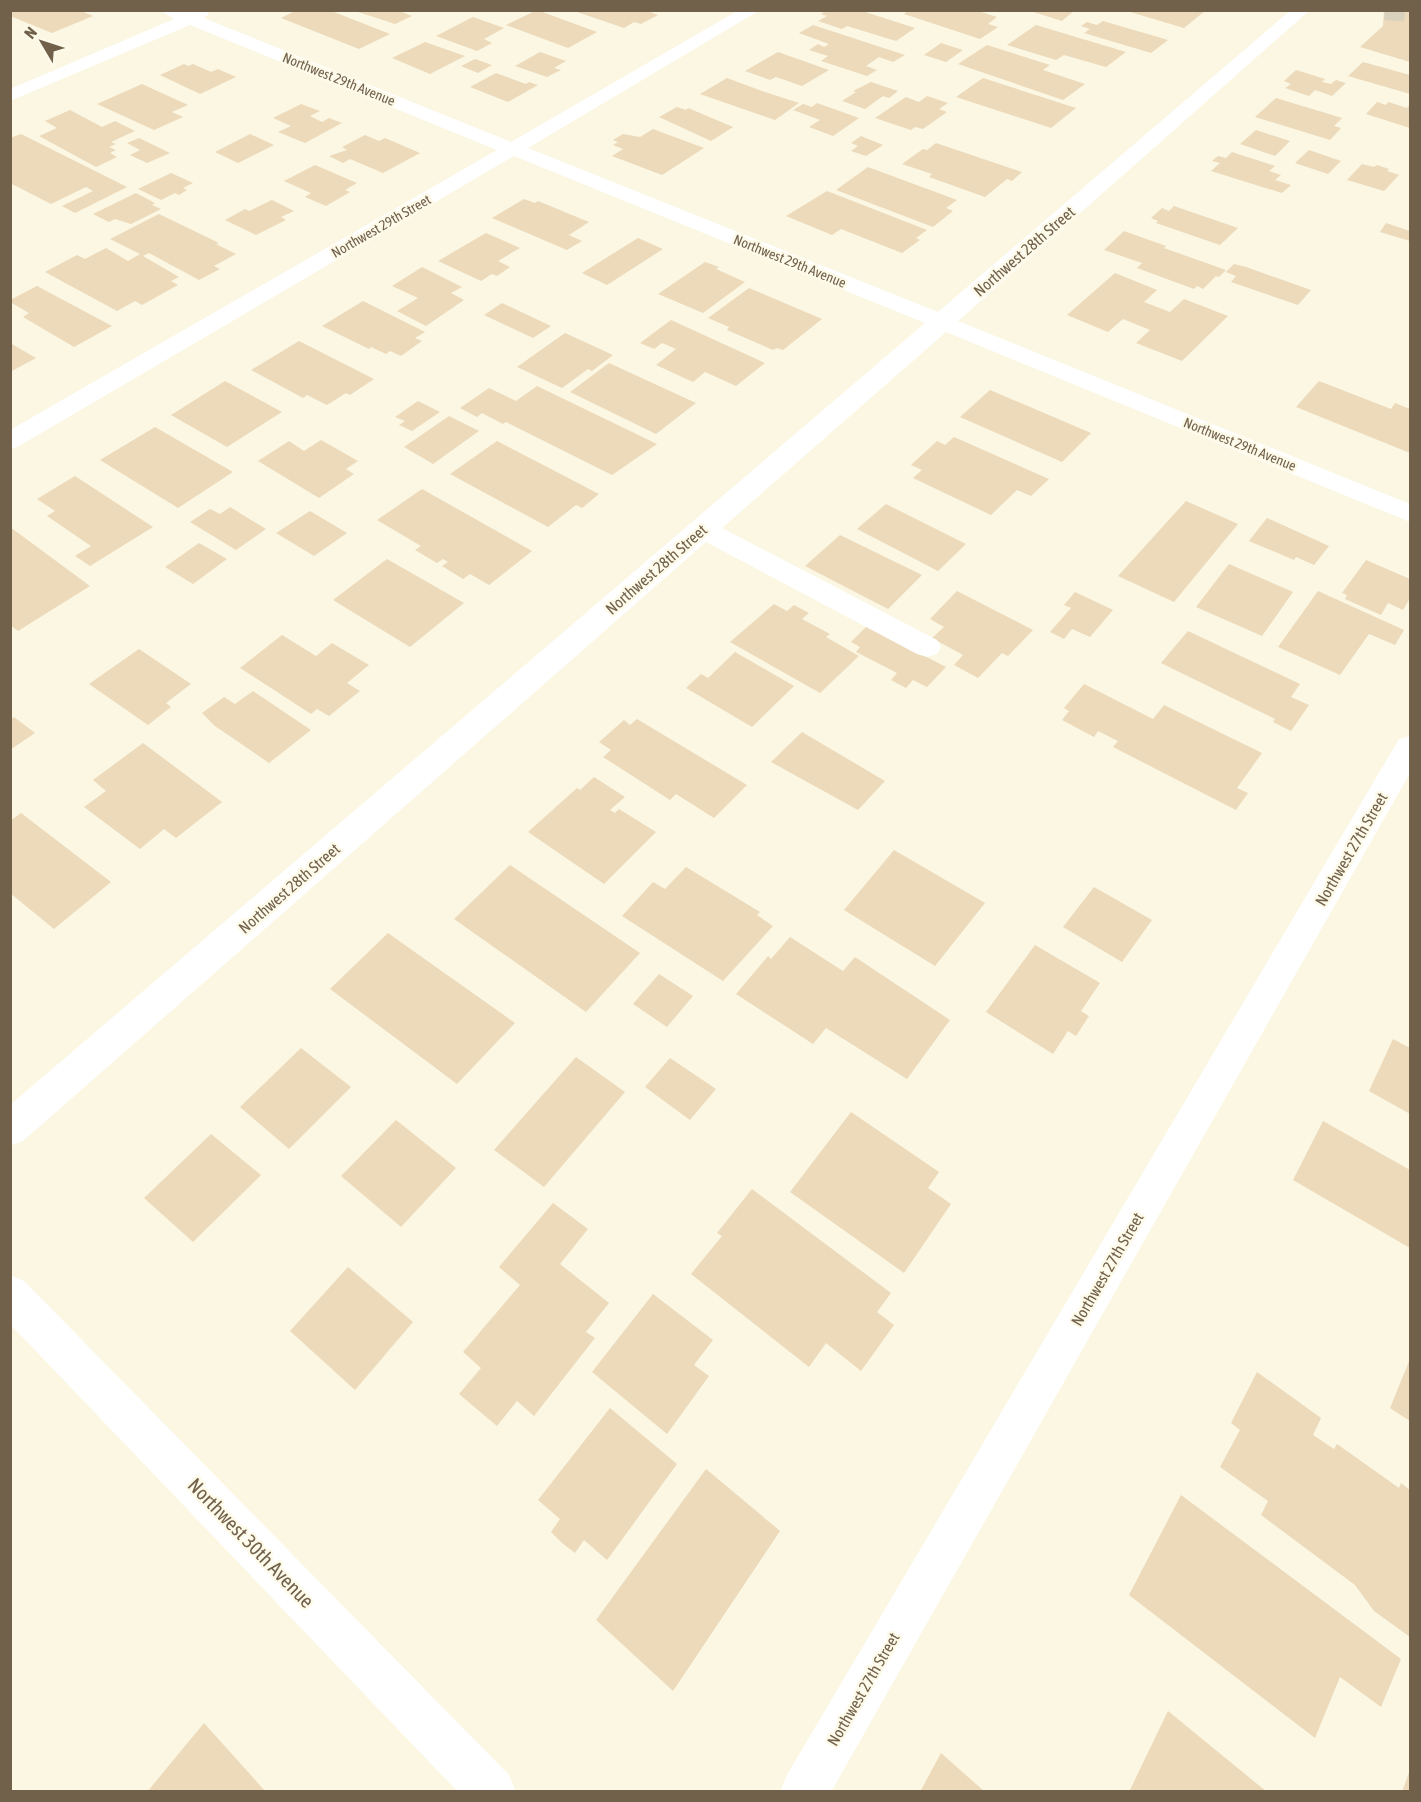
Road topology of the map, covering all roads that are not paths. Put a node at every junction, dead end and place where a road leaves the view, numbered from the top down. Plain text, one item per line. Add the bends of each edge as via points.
1 (168, 10) edge
2 (752, 10) edge
3 (1302, 10) edge
4 (198, 15) edge
5 (10, 96) edge
6 (514, 149) junction
7 (942, 322) junction
8 (10, 441) edge
9 (1410, 514) edge
10 (702, 529) junction
11 (927, 647) dead end
12 (1410, 747) edge
13 (10, 1129) edge
14 (10, 1295) edge
15 (492, 1791) edge
16 (804, 1791) edge

1 - 4 street, Northwest 29th Avenue
2 - 6 street, Northwest 29th Street
3 - 7 street, Northwest 28th Street
4 - 5 street
4 - 6 street, Northwest 29th Avenue
6 - 7 street, Northwest 29th Avenue
6 - 8 street, Northwest 29th Street
7 - 9 street, Northwest 29th Avenue
7 - 10 street, Northwest 28th Street
10 - 11 street
10 - 13 street, Northwest 28th Street
12 - 16 street, Northwest 27th Street
14 - 15 street, Northwest 30th Avenue

